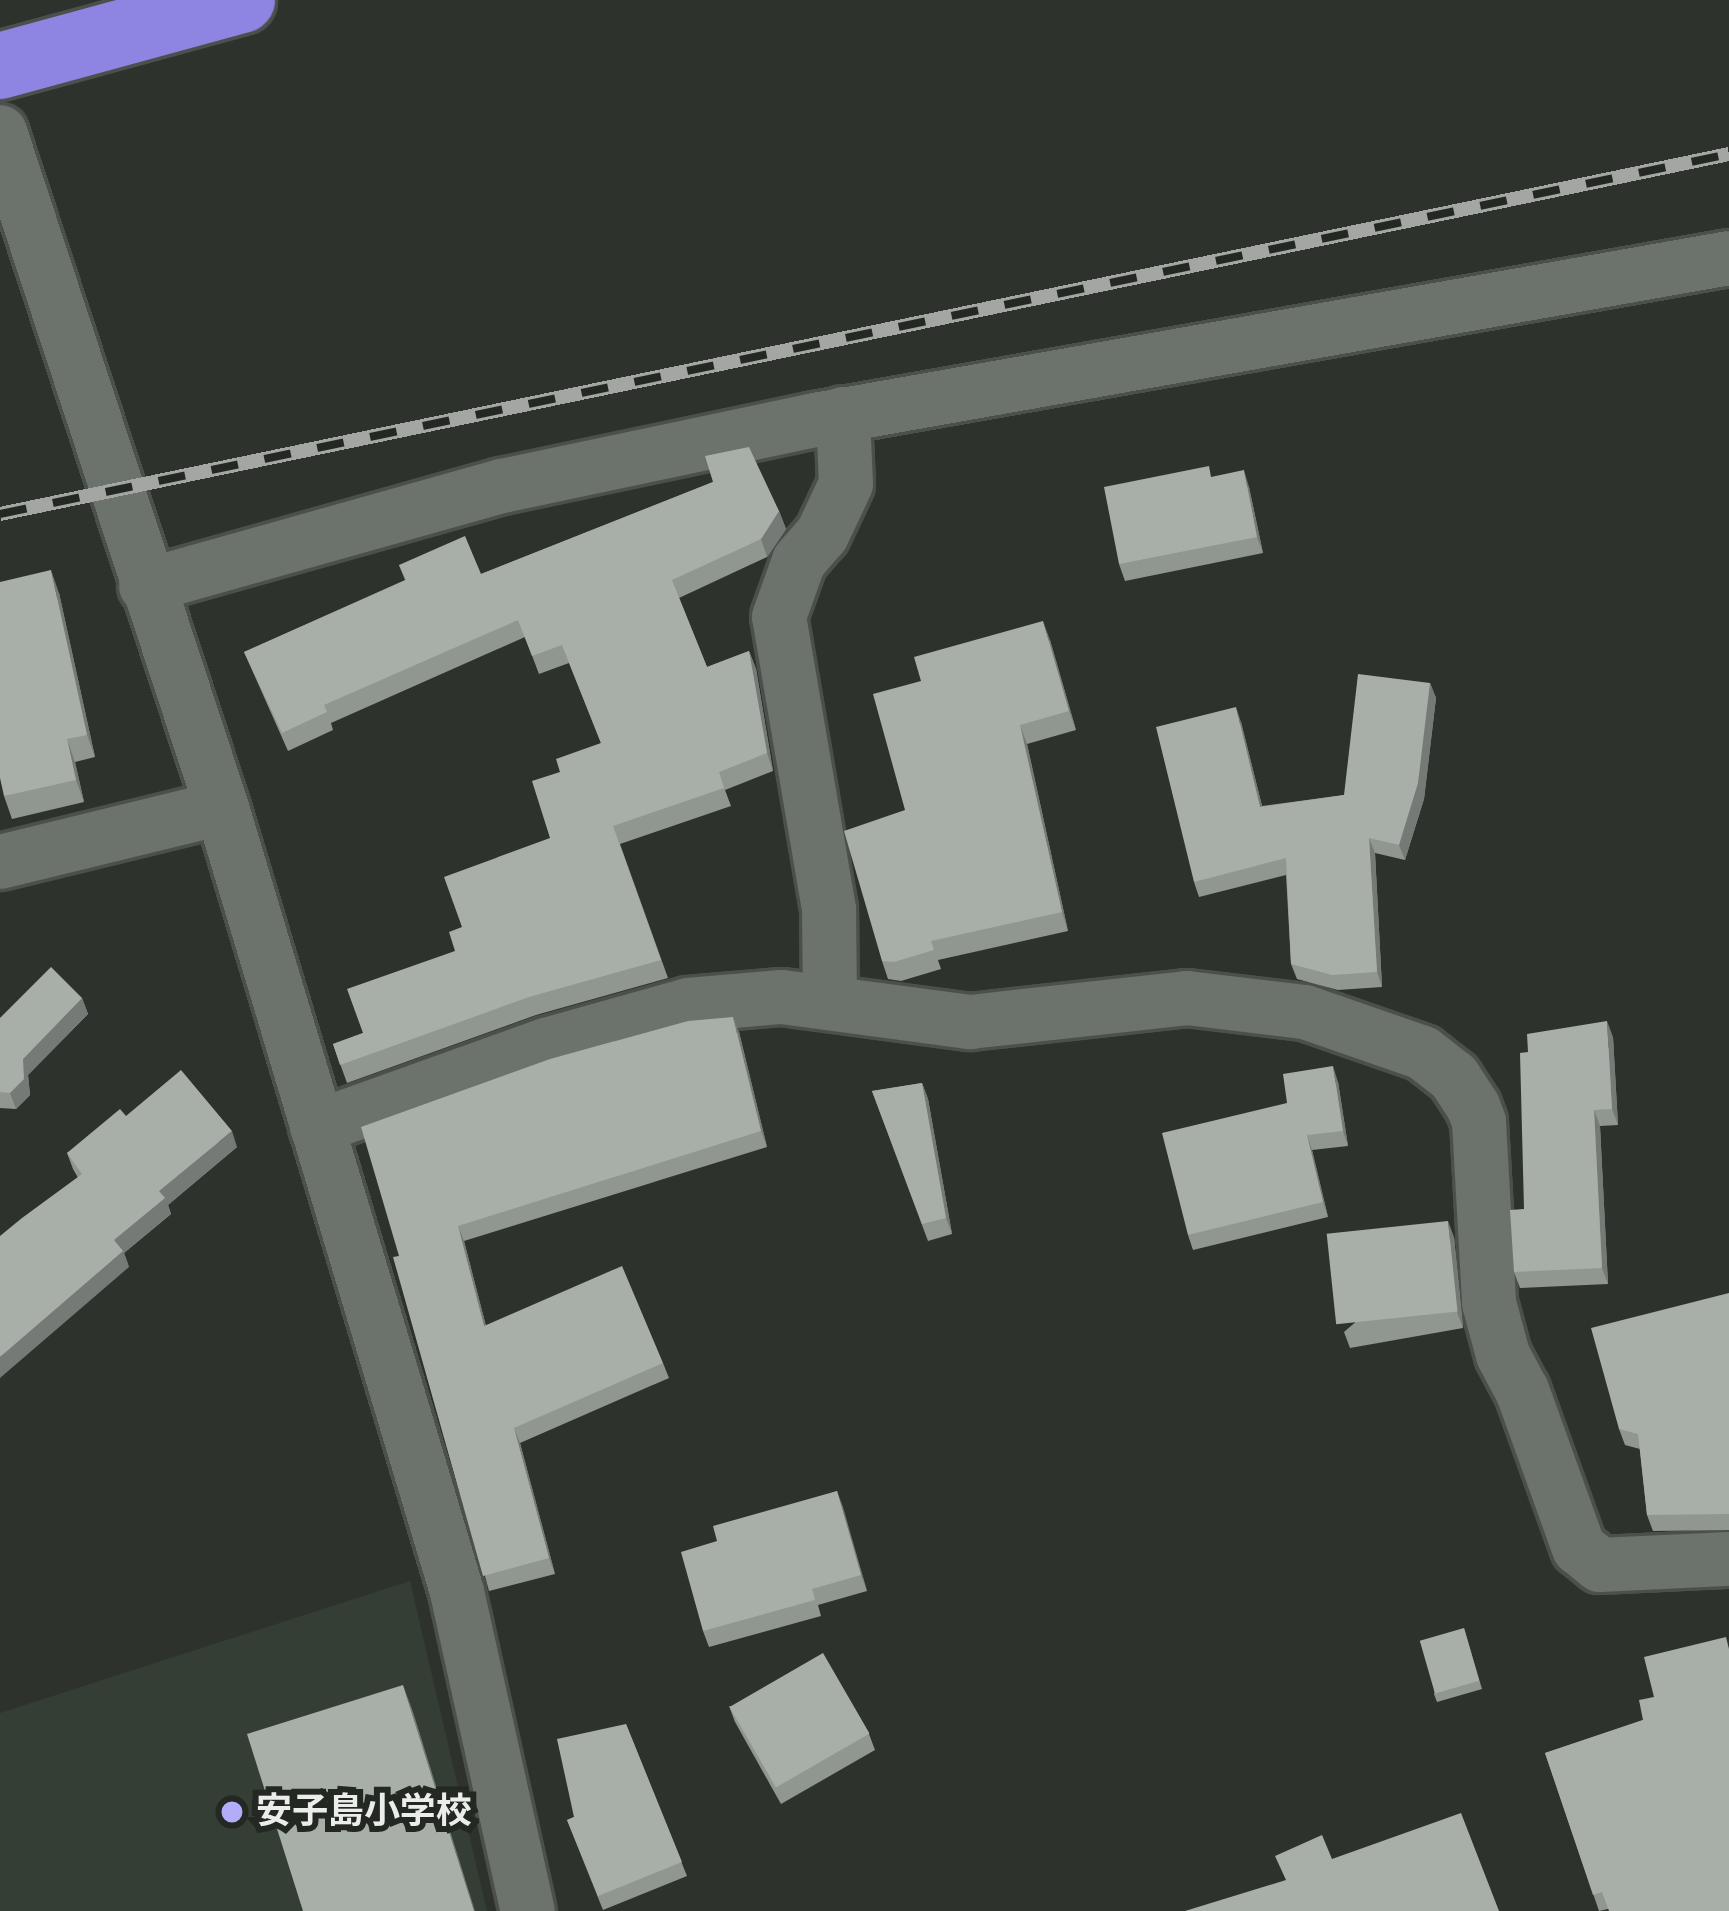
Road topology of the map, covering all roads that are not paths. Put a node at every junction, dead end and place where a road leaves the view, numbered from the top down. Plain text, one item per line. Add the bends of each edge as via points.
1 (242, 0) edge
2 (0, 65) edge
3 (0, 132) edge
4 (1729, 257) edge
5 (843, 415) junction
6 (146, 586) junction
7 (222, 808) junction
8 (0, 862) edge
9 (830, 1001) junction
10 (317, 1127) junction
11 (1729, 1558) edge
12 (528, 1911) edge

1 - 2 highway
3 - 6 street
4 - 5 street
5 - 6 street via 502,486
5 - 9 street via 847,484 799,561 779,617 829,909
6 - 7 street
7 - 8 street
7 - 10 street
9 - 10 street via 688,1005
9 - 11 street via 970,1022 1186,998 1306,1012 1440,1064 1479,1122 1489,1303 1573,1540 1600,1564
10 - 12 street via 458,1592

